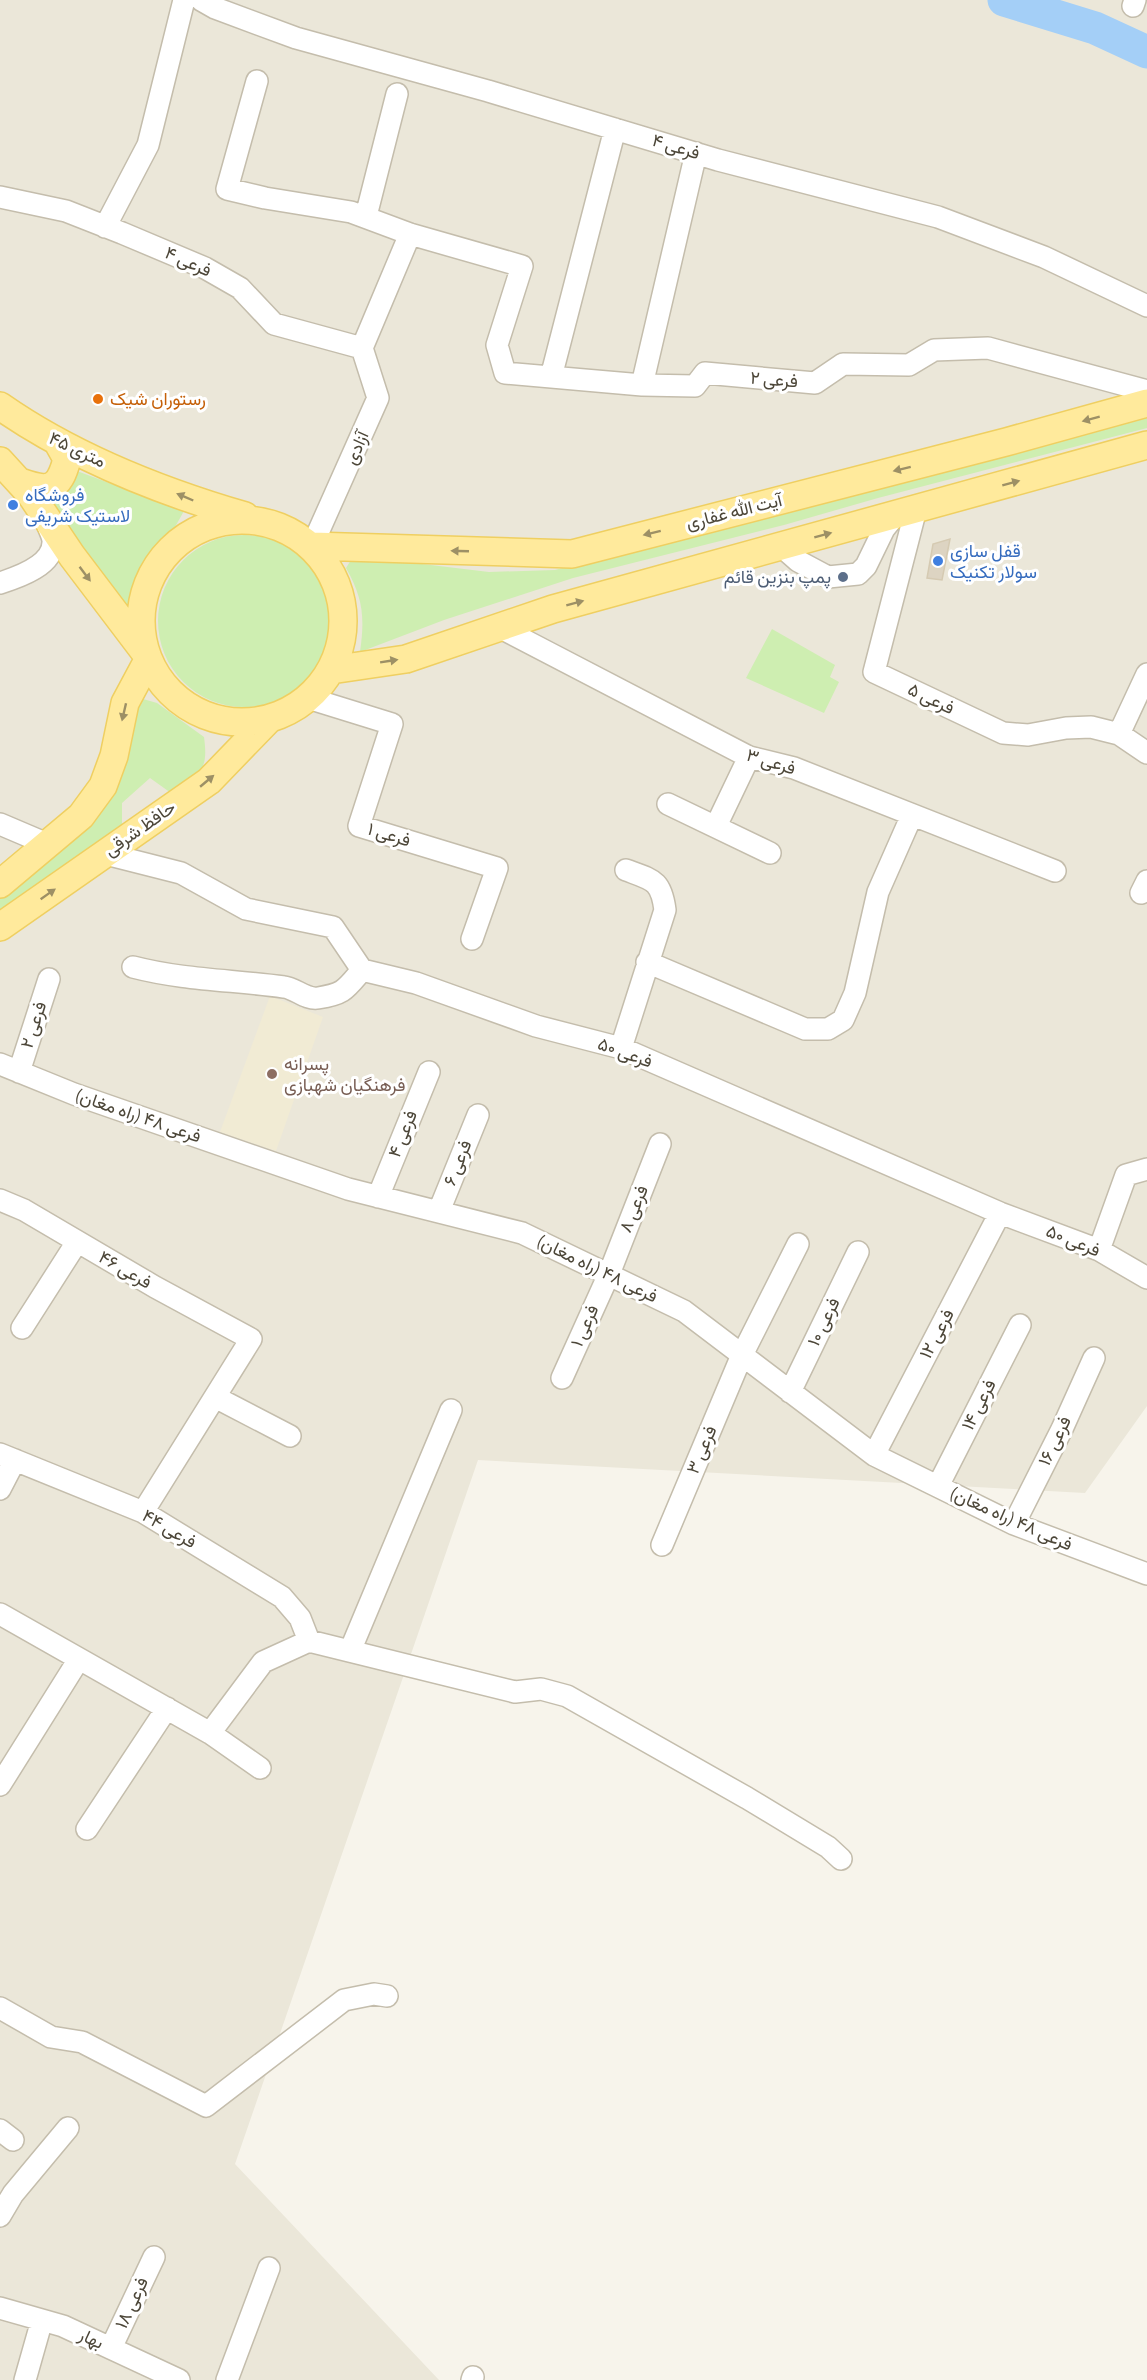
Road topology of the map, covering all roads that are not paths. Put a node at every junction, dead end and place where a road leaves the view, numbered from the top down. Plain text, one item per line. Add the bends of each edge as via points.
1 (184, 0) edge
2 (201, 0) edge
3 (257, 81) dead end
4 (397, 94) dead end
5 (615, 129) junction
6 (696, 153) junction
7 (0, 197) edge
8 (366, 216) junction
9 (105, 227) junction
10 (410, 234) junction
11 (1147, 306) edge
12 (362, 348) junction
13 (551, 377) junction
14 (642, 385) junction
15 (1147, 391) edge
16 (1147, 403) edge
17 (0, 406) edge
18 (58, 443) junction
19 (1147, 445) edge
20 (6, 468) edge
21 (906, 512) junction
22 (44, 515) junction
23 (261, 520) junction
24 (312, 546) junction
25 (781, 546) junction
26 (0, 583) edge
27 (499, 627) junction
28 (147, 656) junction
29 (331, 670) junction
30 (1147, 674) edge
31 (308, 698) junction
32 (269, 719) junction
33 (1119, 734) junction
34 (1147, 753) edge
35 (749, 757) junction
36 (668, 804) dead end
37 (912, 815) junction
38 (0, 824) edge
39 (716, 826) junction
40 (47, 844) junction
41 (770, 853) dead end
42 (105, 854) junction
43 (626, 870) dead end
44 (1054, 871) dead end
45 (0, 884) edge
46 (0, 927) edge
47 (472, 939) dead end
48 (647, 962) junction
49 (133, 967) dead end
50 (362, 970) junction
51 (50, 979) dead end
52 (621, 1048) junction
53 (9, 1068) edge
54 (429, 1072) dead end
55 (478, 1115) dead end
56 (660, 1144) dead end
57 (1147, 1169) edge
58 (378, 1197) junction
59 (0, 1200) edge
60 (439, 1211) junction
61 (1000, 1213) junction
62 (77, 1242) junction
63 (798, 1244) dead end
64 (1099, 1250) junction
65 (858, 1252) dead end
66 (609, 1274) junction
67 (1147, 1278) edge
68 (1020, 1324) dead end
69 (22, 1328) dead end
70 (742, 1355) junction
71 (1094, 1358) dead end
72 (562, 1378) dead end
73 (790, 1392) junction
74 (215, 1397) junction
75 (451, 1410) dead end
76 (290, 1436) dead end
77 (874, 1455) junction
78 (7, 1457) edge
79 (938, 1486) junction
80 (0, 1489) edge
81 (143, 1512) junction
82 (1014, 1524) junction
83 (662, 1545) dead end
84 (1147, 1574) edge
85 (0, 1614) edge
86 (309, 1641) junction
87 (350, 1651) junction
88 (79, 1659) junction
89 (166, 1708) junction
90 (210, 1733) junction
91 (260, 1768) dead end
92 (0, 1785) edge
93 (87, 1829) dead end
94 (841, 1859) dead end
95 (387, 1996) dead end
96 (0, 2008) edge
97 (68, 2128) dead end
98 (0, 2216) edge
99 (154, 2257) dead end
100 (269, 2268) dead end
101 (0, 2308) edge
102 (42, 2320) junction
103 (111, 2348) junction
104 (25, 2380) edge
105 (179, 2380) edge
106 (227, 2380) edge

1 - 9 street via 148,145
2 - 5 street, فرعی ۴ via 296,38
3 - 8 street via 227,189
4 - 8 street
5 - 6 street, فرعی ۴
5 - 13 street
6 - 11 street, فرعی ۴ via 938,217 1044,257
6 - 14 street
7 - 9 street, فرعی ۴ via 66,212
8 - 10 street
9 - 12 street, فرعی ۴ via 206,268 240,288 274,324
10 - 12 street
10 - 13 street, فرعی ۲ via 522,266 497,345 505,373
12 - 24 street, آزادی via 378,398
13 - 14 street, فرعی ۲
14 - 15 street, فرعی ۲ via 695,386 705,373 814,383 843,364 909,365 934,350 988,348
16 -> 24 main road, آیت الله غفاری via 572,554
17 - 18 main road, ۴۵ متری
18 - 20 main road via 67,459 58,482 48,488 38,488
23 -> 18 main road, ۴۵ متری via 196,502
21 -> 19 main road
20 - 22 main road
25 -> 21 main road
21 - 25 street via 884,529 858,574 828,577 798,561
21 - 33 street, فرعی ۵ via 874,672 1002,733 1028,735 1091,727
22 - 26 street via 53,540 50,554 36,568
22 -> 28 main road
23 - 24 main road via 288,529
23 - 28 main road via 215,523 193,531 165,553 147,583 140,617
24 - 29 main road via 329,567 340,591 344,618 341,645
27 -> 25 main road
29 -> 27 main road via 406,659
27 - 35 street, فرعی ۳
28 - 32 main road via 159,680 180,702 208,717 238,723
28 -> 40 main road via 125,703 103,786 81,816
29 - 31 main road
30 - 33 street
31 - 32 main road
31 - 47 street, فرعی ۱ via 392,724 359,826 497,868
42 -> 32 main road, حافظ شرقی via 209,781
33 - 34 street, فرعی ۵
35 - 37 street, فرعی ۳ via 794,768
35 - 39 street
36 - 39 street
37 - 44 street, فرعی ۳
37 - 48 street via 878,892 855,993 843,1020 828,1029 805,1029
38 - 40 street
39 - 41 street
40 - 45 main road
46 -> 42 main road, حافظ شرقی
42 - 50 street via 181,873 246,909 333,927
43 - 48 street via 654,880 663,892 665,910
48 - 52 street
49 - 50 street via 196,980 287,987 314,999 343,993
50 - 52 street, فرعی ۵۰ via 416,983 536,1026
51 - 53 street, فرعی ۲
52 - 61 street, فرعی ۵۰
53 - 58 street, فرعی ۴۸ (راه مغان) via 74,1094
54 - 58 street, فرعی ۴
55 - 60 street, فرعی ۶
56 - 66 street, فرعی ۸
57 - 64 street via 1126,1175
58 - 60 street, فرعی ۴۸ (راه مغان)
59 - 62 street, فرعی ۴۶
60 - 66 street, فرعی ۴۸ (راه مغان) via 522,1233
61 - 64 street, فرعی ۵۰
61 - 77 street, فرعی ۱۲
62 - 69 street
62 - 74 street, فرعی ۴۶ via 251,1339
63 - 70 street, فرعی ۳
64 - 67 street, فرعی ۵۰
65 - 73 street, فرعی ۱۰
66 - 70 street, فرعی ۴۸ (راه مغان) via 684,1311
66 - 72 street, فرعی ۱
68 - 79 street, فرعی ۱۴
70 - 73 street, فرعی ۴۸ (راه مغان)
70 - 83 street, فرعی ۳
71 - 82 street, فرعی ۱۶
73 - 77 street, فرعی ۴۸ (راه مغان)
74 - 76 street
74 - 81 street
75 - 87 street
77 - 79 street, فرعی ۴۸ (راه مغان)
78 - 80 street
78 - 81 street, فرعی ۴۴
79 - 82 street, فرعی ۴۸ (راه مغان)
81 - 86 street, فرعی ۴۴ via 282,1597 300,1618
82 - 84 street, فرعی ۴۸ (راه مغان)
85 - 88 street
86 - 87 street
86 - 90 street via 263,1662
87 - 94 street via 515,1692 541,1689 567,1696 757,1804
88 - 89 street
88 - 92 street
89 - 90 street
89 - 93 street
90 - 91 street
95 - 96 street via 374,1994 344,2000 206,2106 82,2042 51,2037
97 - 98 street via 13,2194
99 - 103 street, فرعی ۱۸
100 - 106 street
101 - 102 street, بهار
102 - 103 street, بهار
102 - 104 street
103 - 105 street, بهار

